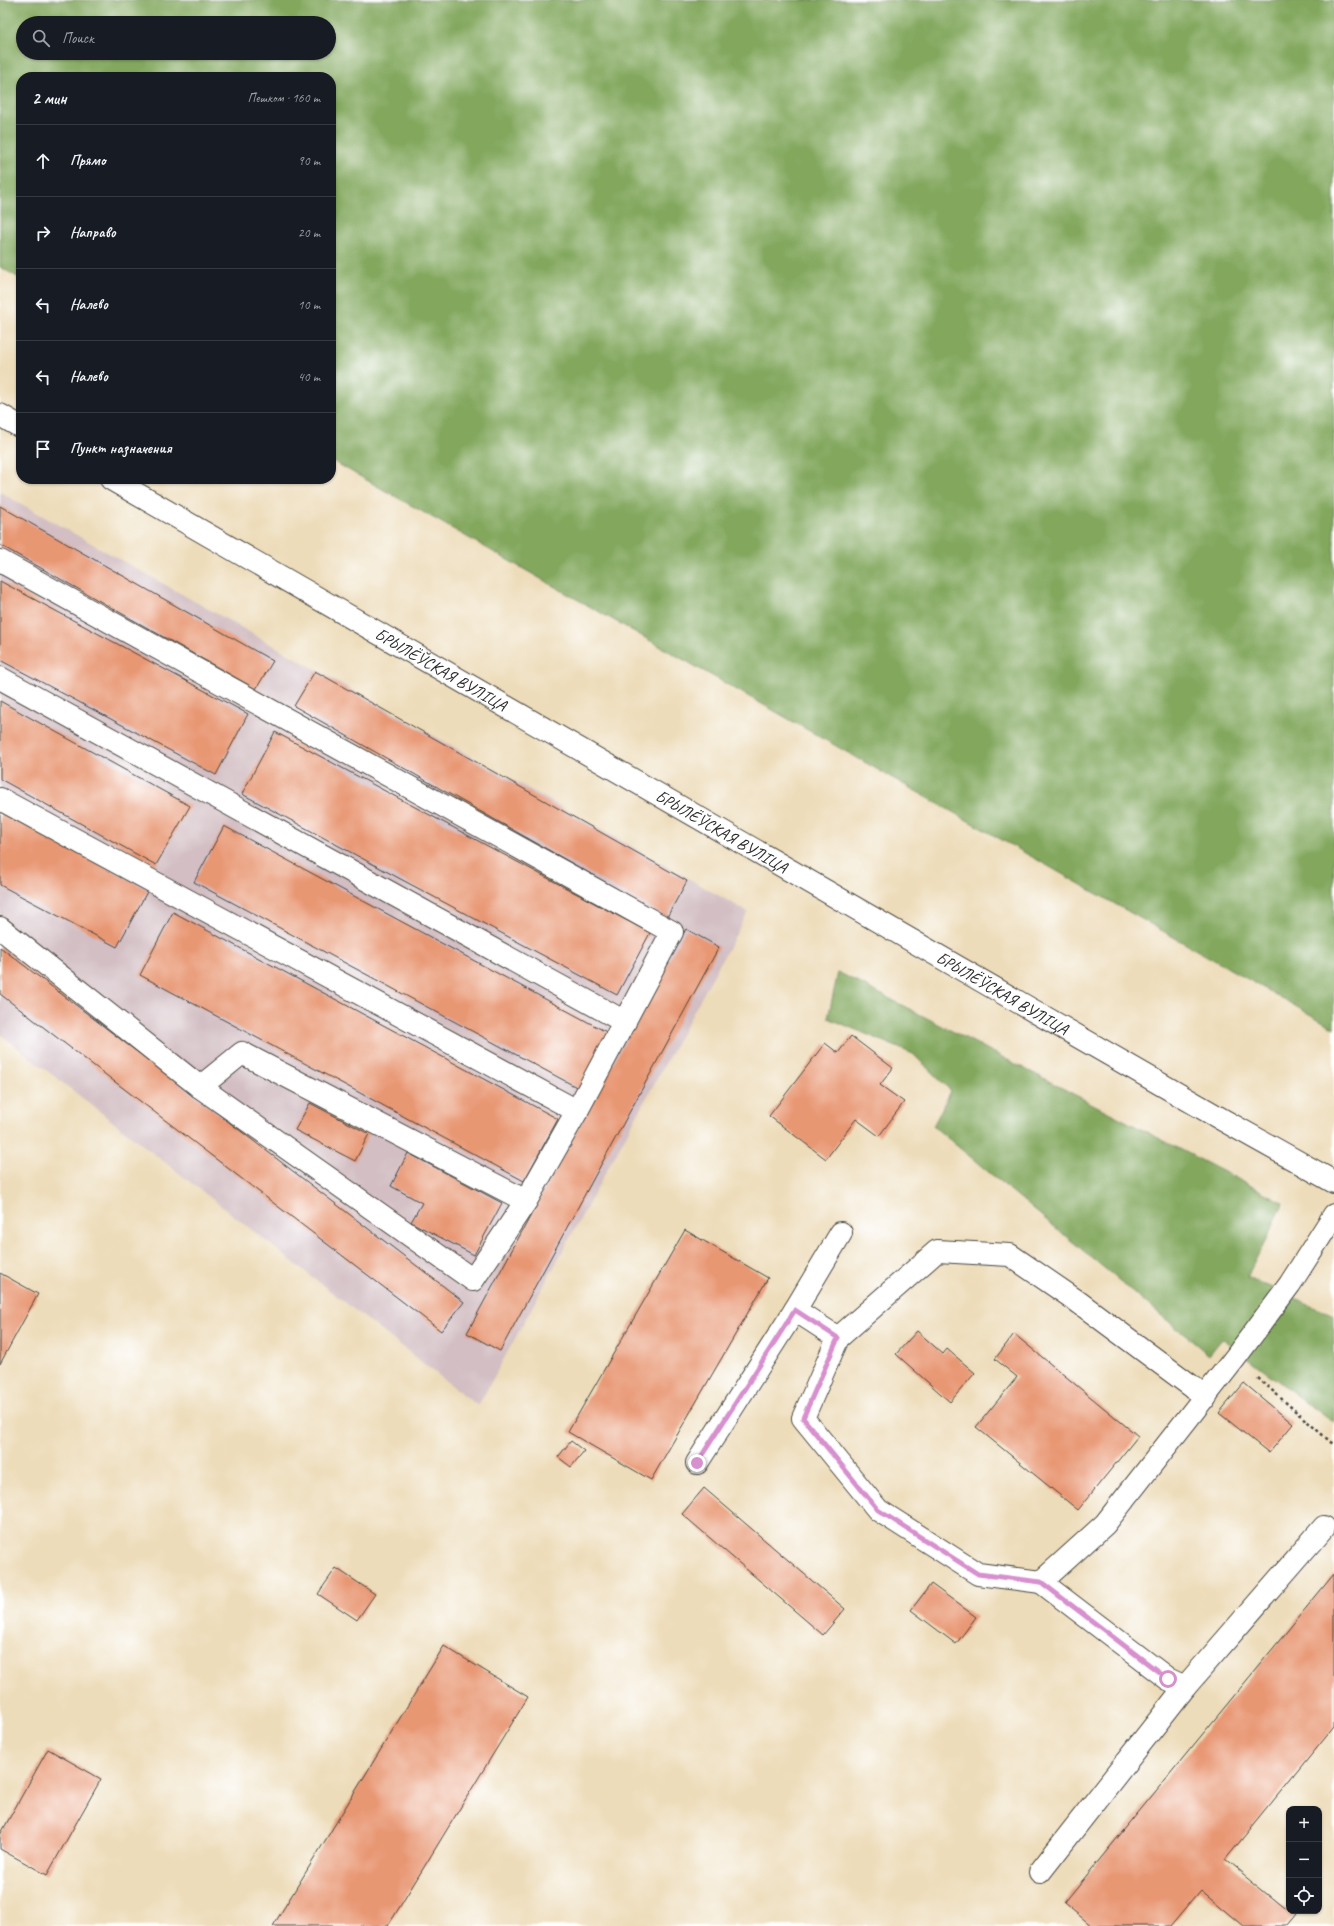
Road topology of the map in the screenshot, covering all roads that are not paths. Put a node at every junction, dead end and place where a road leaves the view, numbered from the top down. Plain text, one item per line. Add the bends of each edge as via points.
1 (0, 415) edge
2 (16, 424) edge
3 (120, 484) edge
4 (0, 561) edge
5 (0, 678) edge
6 (0, 799) edge
7 (0, 928) edge
8 (625, 1022) junction
9 (200, 1087) junction
10 (577, 1111) junction
11 (1334, 1182) edge
12 (526, 1201) junction
13 (1334, 1215) edge
14 (841, 1233) dead end
15 (795, 1310) junction
16 (838, 1338) junction
17 (1206, 1397) junction
18 (697, 1463) dead end
19 (1324, 1527) dead end
20 (1041, 1582) junction
21 (1185, 1687) junction
22 (1040, 1872) dead end

1 - 2 street
3 - 11 street, БРЫЛЁЎСКАЯ ВУЛІЦА
4 - 8 street via 672,932
5 - 8 street
6 - 10 street
7 - 9 street
8 - 10 street
9 - 12 street via 242,1053
9 - 12 street via 473,1280
10 - 12 street
13 - 17 street via 1290,1284
14 - 15 street
15 - 16 street
15 - 18 street
16 - 17 street via 937,1251 1010,1255 1077,1301
16 - 20 street via 803,1418 878,1510 978,1574
17 - 20 street via 1105,1524
19 - 21 street
20 - 21 street via 1168,1679
21 - 22 street

